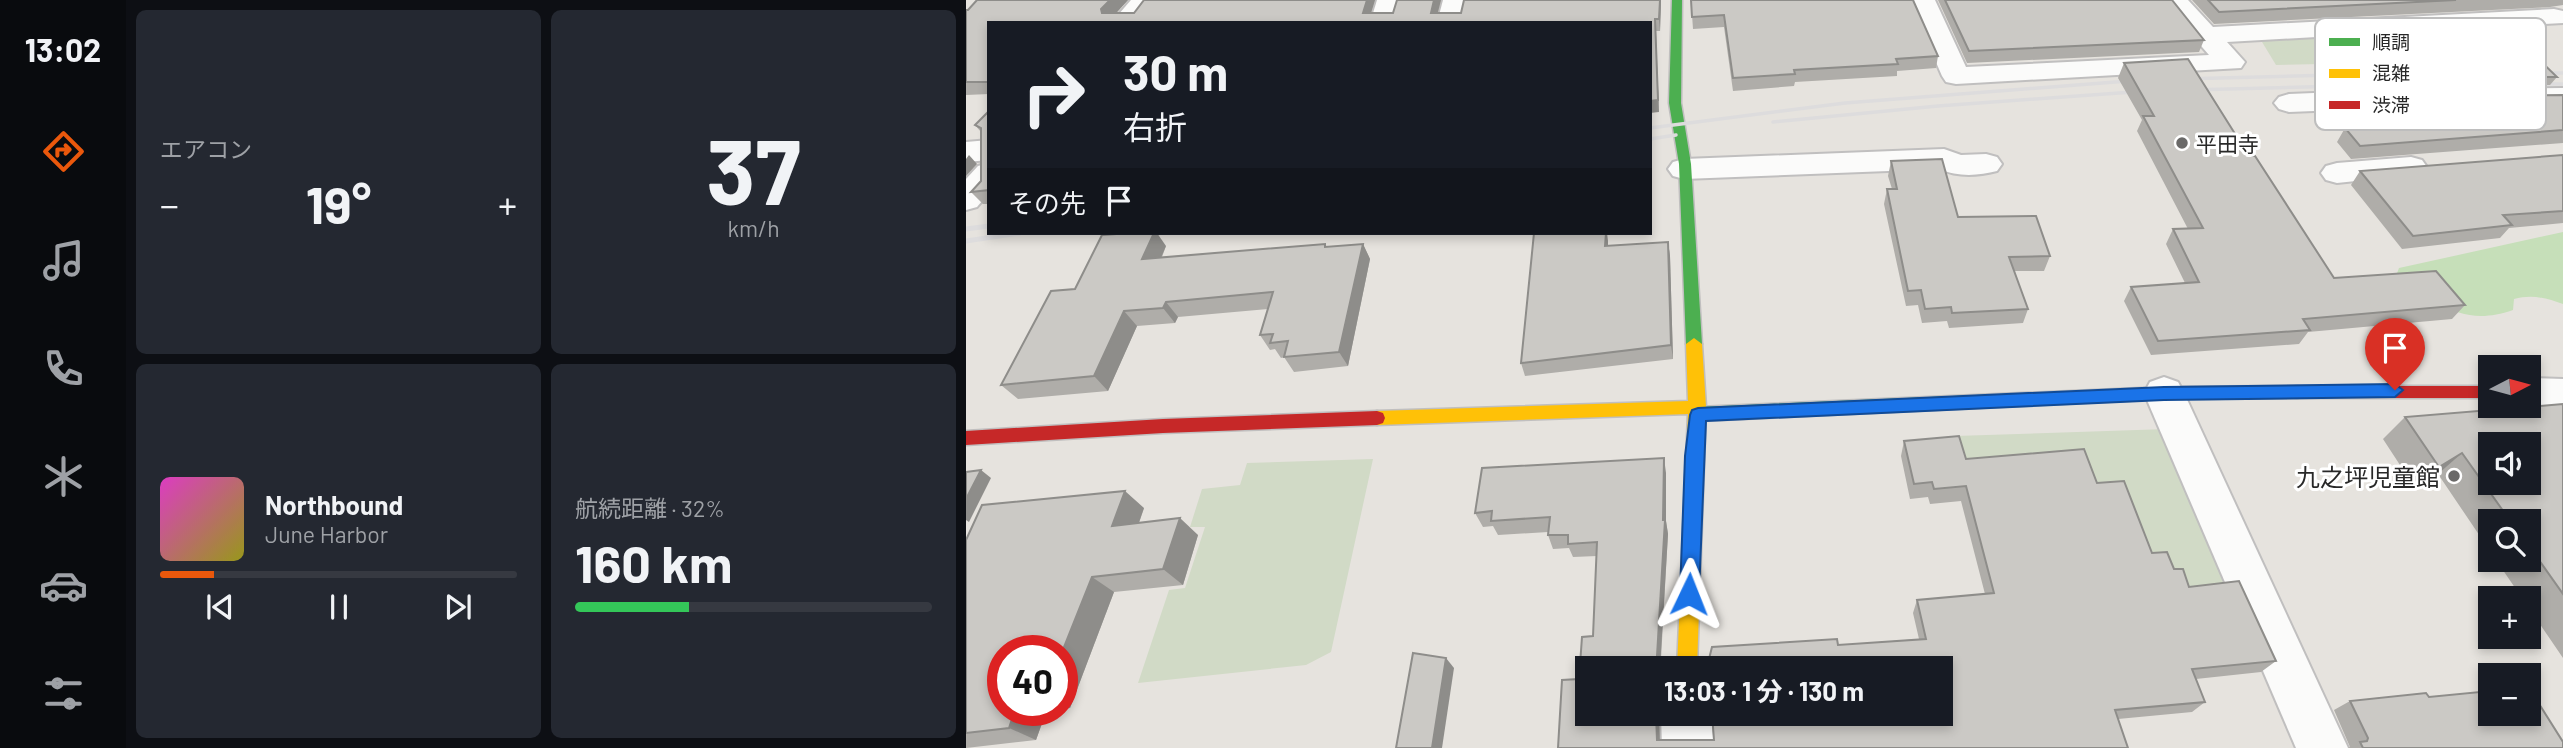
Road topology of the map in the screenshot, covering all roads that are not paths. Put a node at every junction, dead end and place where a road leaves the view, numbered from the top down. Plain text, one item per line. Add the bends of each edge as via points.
1 (1144, 0) edge
2 (1390, 0) edge
3 (1456, 0) edge
4 (1677, 0) edge
5 (1922, 0) edge
6 (2174, 0) edge
7 (2552, 14) edge
8 (2486, 18) edge
9 (1126, 21) edge
10 (1384, 21) edge
11 (1451, 21) edge
12 (2315, 28) edge
13 (2207, 35) junction
14 (2315, 102) edge
15 (2289, 103) dead end
16 (987, 150) edge
17 (966, 152) edge
18 (1986, 164) dead end
19 (2444, 165) edge
20 (1684, 169) junction
21 (2337, 173) dead end
22 (987, 175) edge
23 (966, 200) edge
24 (2478, 391) edge
25 (2164, 393) junction
26 (2541, 394) edge
27 (2563, 395) edge
28 (1698, 411) junction
29 (966, 438) edge
30 (1687, 656) edge
31 (1687, 726) edge
32 (1688, 748) edge
33 (2322, 748) edge

1 - 9 street
2 - 10 street
3 - 11 street
4 - 20 street via 1674,96
5 - 13 street via 1956,76 2231,62
6 - 13 street
7 - 8 street
12 - 13 street
14 - 15 street
16 - 17 street
18 - 20 street via 1957,165 1944,159
19 - 21 street
20 - 28 street
22 - 23 street
24 - 25 street
25 - 28 street
25 - 33 street
26 - 27 street
28 - 29 street via 1163,426
28 - 30 street
31 - 32 street

